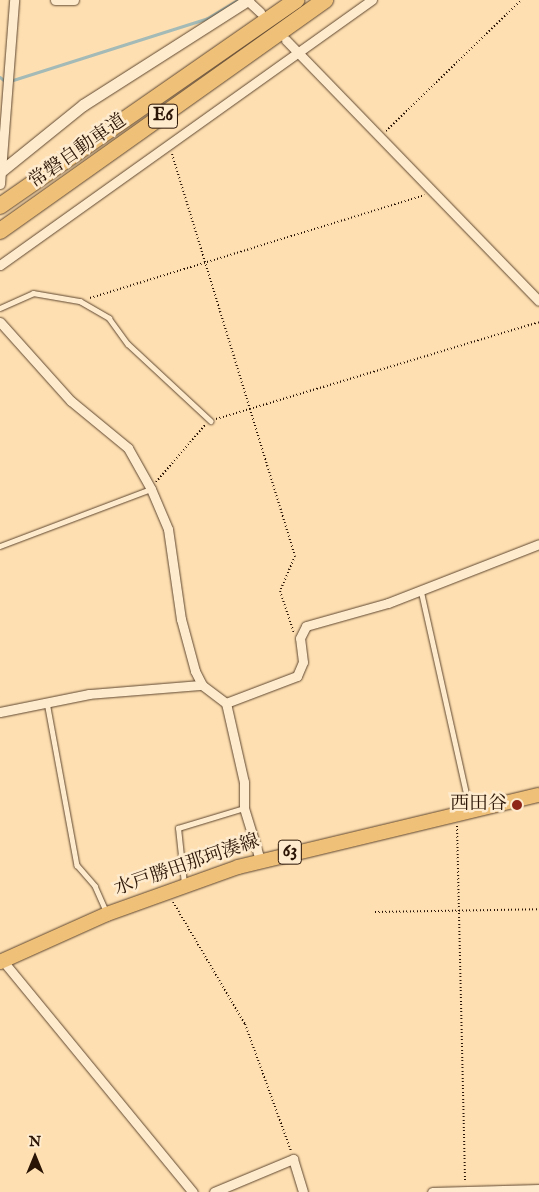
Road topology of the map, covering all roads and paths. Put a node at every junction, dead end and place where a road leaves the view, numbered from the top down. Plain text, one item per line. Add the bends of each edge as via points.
1 (14, 0) edge
2 (54, 0) edge
3 (74, 0) edge
4 (247, 0) edge
5 (296, 0) edge
6 (325, 0) edge
7 (372, 0) edge
8 (521, 0) edge
9 (260, 12) dead end
10 (286, 40) dead end
11 (299, 53) junction
12 (380, 137) junction
13 (169, 145) junction
14 (0, 171) edge
15 (0, 184) edge
16 (434, 193) junction
17 (0, 206) edge
18 (0, 231) edge
19 (204, 263) junction
20 (0, 265) edge
21 (80, 301) junction
22 (539, 301) edge
23 (0, 308) edge
24 (0, 322) edge
25 (539, 322) edge
26 (250, 410) junction
27 (211, 420) junction
28 (151, 488) junction
29 (539, 544) edge
30 (0, 546) edge
31 (421, 590) junction
32 (300, 638) junction
33 (202, 684) junction
34 (46, 702) junction
35 (226, 703) junction
36 (0, 712) edge
37 (539, 795) edge
38 (244, 808) junction
39 (464, 812) junction
40 (260, 860) junction
41 (184, 884) junction
42 (166, 890) junction
43 (539, 909) edge
44 (459, 911) junction
45 (375, 912) dead end
46 (107, 914) junction
47 (2, 962) edge
48 (293, 1158) junction
49 (539, 1190) edge
50 (465, 1191) edge
51 (193, 1192) edge
52 (214, 1192) edge
53 (303, 1192) edge
54 (432, 1192) edge

1 - 14 street
2 - 3 street
4 - 9 street
4 - 14 street via 83,105
5 - 17 highway, 常磐自動車道 / E6
6 - 18 highway, 常磐自動車道 / E6
7 - 11 street
8 - 12 path
10 - 11 street
11 - 12 street
11 - 13 street
12 - 16 street
13 - 19 path
13 - 20 street
14 - 15 street
16 - 19 path
16 - 22 street
19 - 21 path
19 - 26 path
21 - 23 lane via 33,293
21 - 27 lane via 109,318 128,344
24 - 28 street via 71,402 128,448
25 - 26 path
26 - 27 path
26 - 32 path via 295,556 280,591 291,631
27 - 28 path
28 - 30 lane
28 - 33 street via 168,529 181,619
29 - 31 street
31 - 32 street via 306,626
31 - 39 lane
32 - 35 street via 303,662 297,676
33 - 34 street
33 - 35 street
34 - 36 street
34 - 46 lane via 77,865 95,886
35 - 38 street via 244,782
37 - 39 main road, 水戸勝田那珂湊線 / 63
38 - 40 street
38 - 41 lane via 178,828
39 - 40 main road, 水戸勝田那珂湊線 / 63
39 - 44 path
40 - 41 main road, 水戸勝田那珂湊線 / 63
41 - 42 main road, 水戸勝田那珂湊線 / 63
42 - 46 main road, 水戸勝田那珂湊線 / 63
42 - 48 path via 245,1024
43 - 44 path
44 - 45 path
44 - 50 path
46 - 47 main road, 水戸勝田那珂湊線 / 63
47 - 51 street
48 - 52 street
48 - 53 street
49 - 50 street
50 - 54 street

